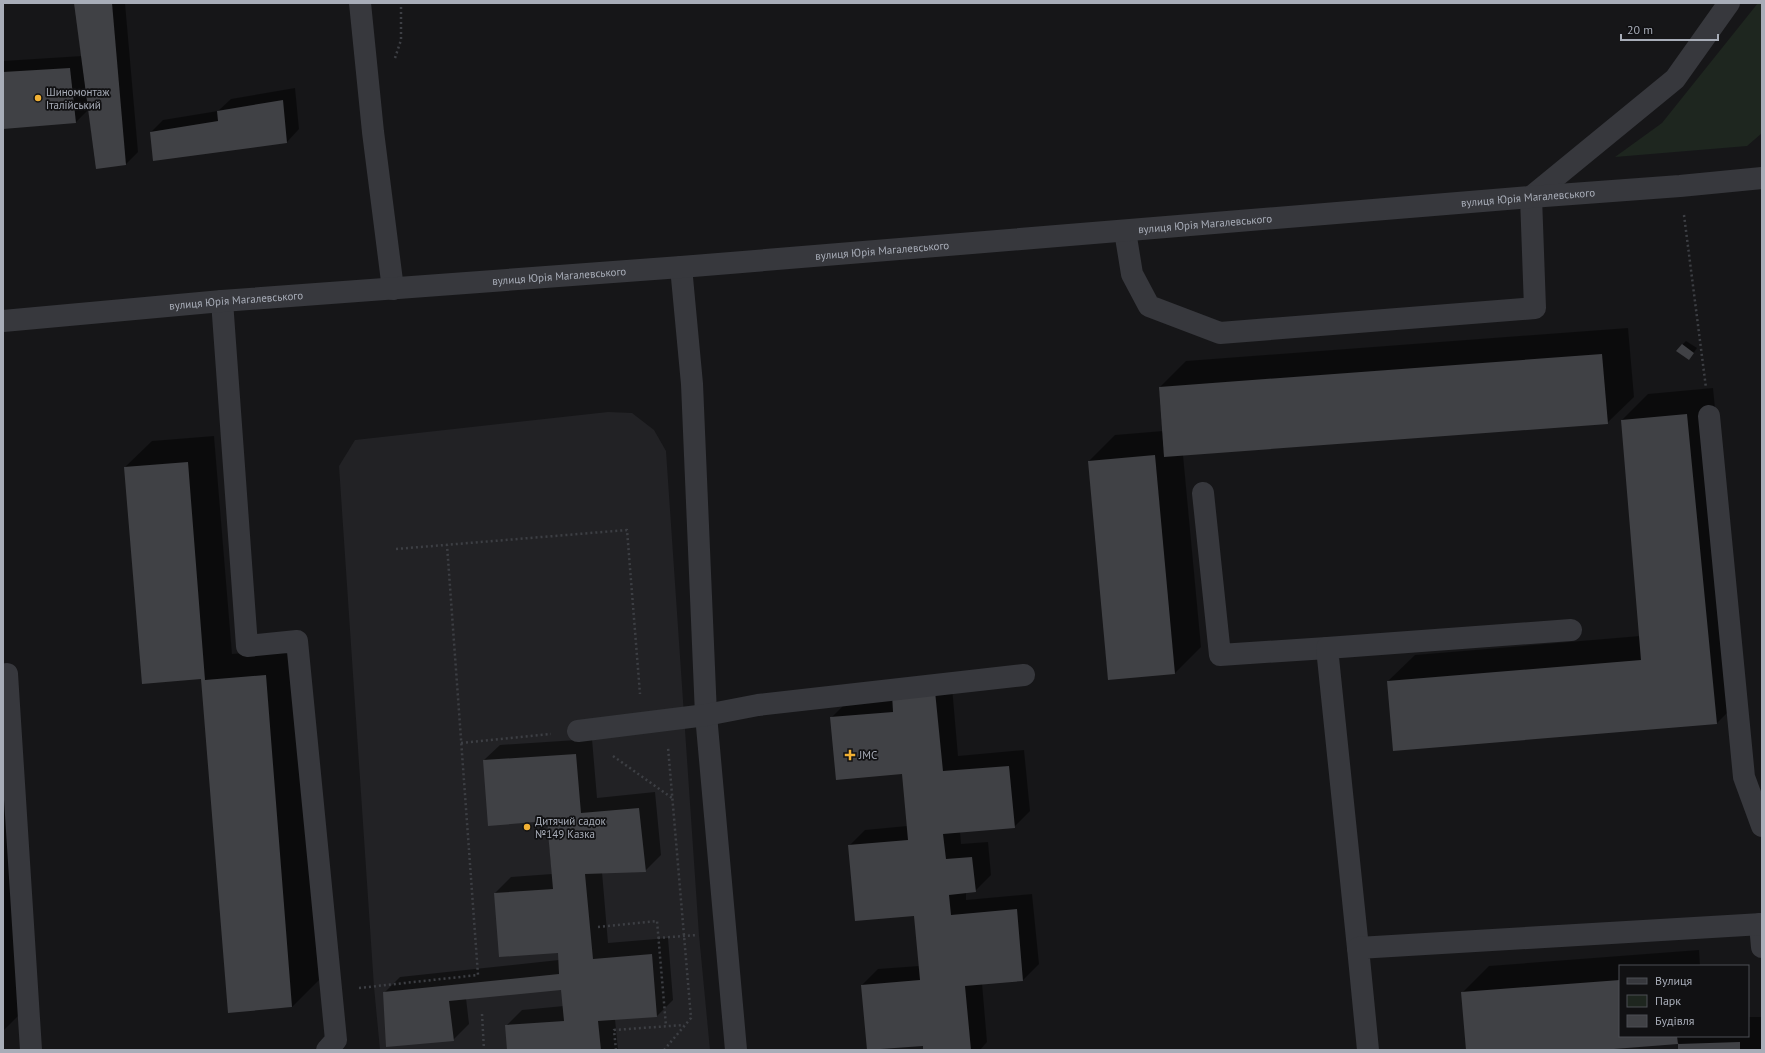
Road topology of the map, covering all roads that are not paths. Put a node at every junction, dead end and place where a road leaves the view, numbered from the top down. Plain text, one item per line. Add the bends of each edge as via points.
1 (360, 3) edge
2 (1729, 3) edge
3 (1762, 178) edge
4 (1531, 197) junction
5 (1125, 231) junction
6 (681, 267) junction
7 (393, 289) junction
8 (222, 302) junction
9 (3, 320) edge
10 (1709, 416) road end
11 (1203, 492) dead end
12 (1571, 630) dead end
13 (1327, 648) junction
14 (3, 675) edge
15 (1024, 675) dead end
16 (706, 715) junction
17 (578, 731) road end
18 (1762, 826) edge
19 (1761, 924) edge
20 (1762, 947) edge
21 (1358, 948) junction
22 (333, 1047) edge
23 (31, 1050) edge
24 (736, 1050) edge
25 (1368, 1050) edge

1 - 7 street
2 - 4 street via 1675,79
3 - 4 street, вулиця Юрія Магалевського
4 - 5 street, вулиця Юрія Магалевського
4 - 5 street via 1535,308 1220,333 1149,306 1132,274
5 - 6 street, вулиця Юрія Магалевського
6 - 7 street, вулиця Юрія Магалевського
6 - 16 street via 692,384
7 - 8 street, вулиця Юрія Магалевського
8 - 9 street, вулиця Юрія Магалевського
8 - 22 street via 247,646 298,641 331,990
10 - 18 street via 1744,777
11 - 13 street via 1220,655
12 - 13 street
13 - 21 street
14 - 23 street via 7,674
15 - 16 street via 758,706
16 - 17 street
16 - 24 street
19 - 20 street
19 - 21 street
21 - 25 street

